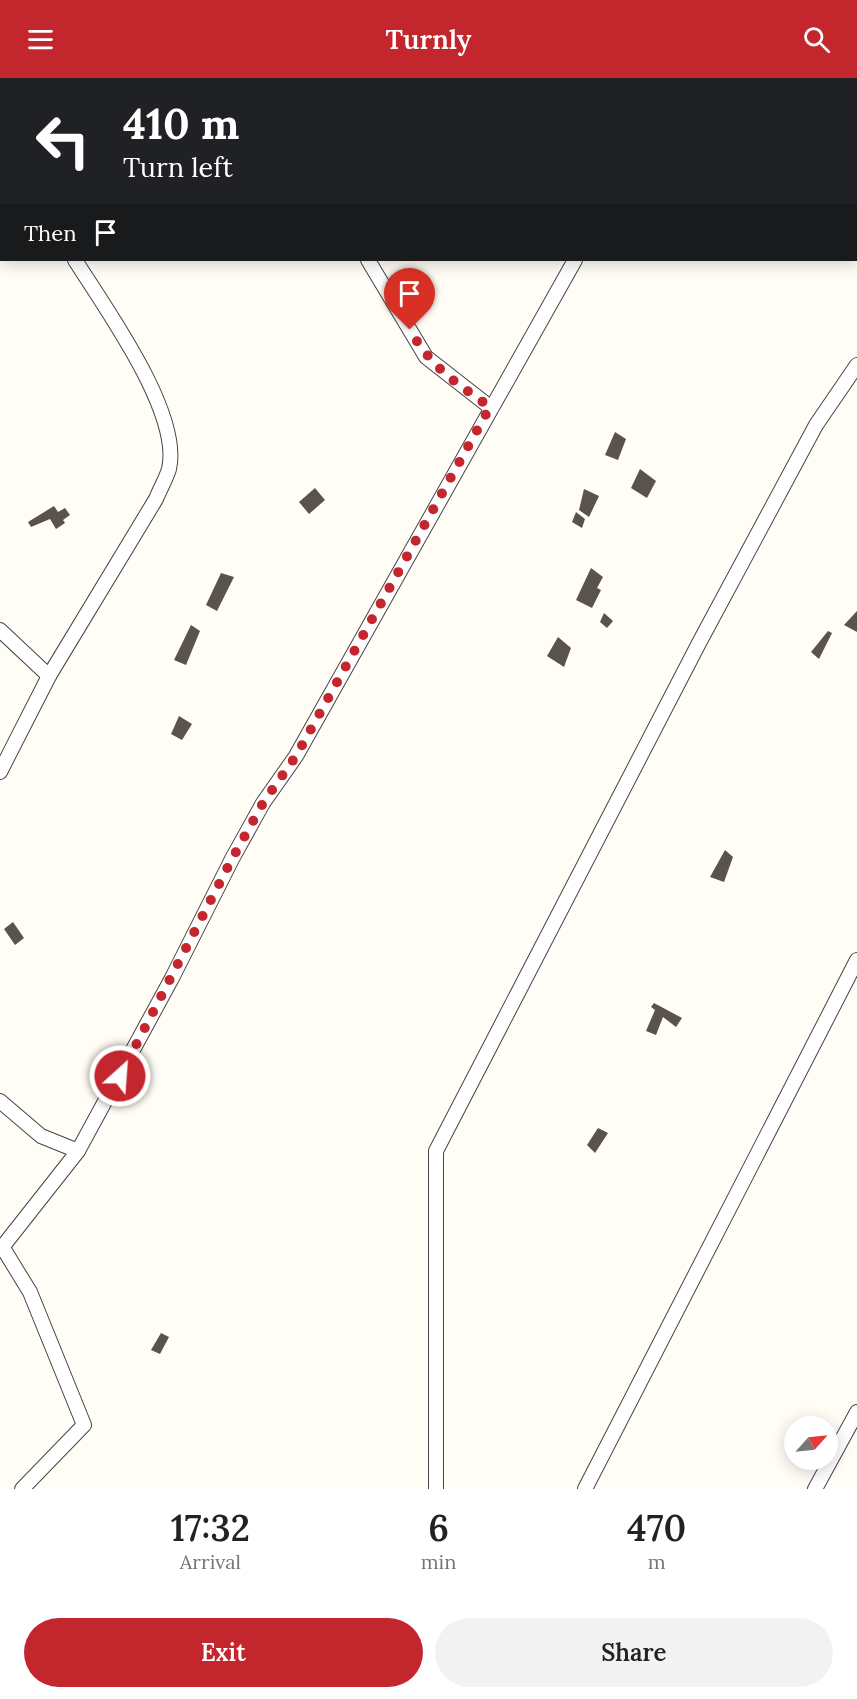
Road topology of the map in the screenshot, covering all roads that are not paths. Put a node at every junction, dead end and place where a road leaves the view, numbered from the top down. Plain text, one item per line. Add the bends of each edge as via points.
1 (76, 261) edge
2 (369, 261) edge
3 (574, 261) edge
4 (857, 365) edge
5 (490, 407) junction
6 (0, 630) edge
7 (49, 676) junction
8 (0, 772) edge
9 (857, 960) edge
10 (0, 1101) edge
11 (78, 1151) junction
12 (1, 1249) edge
13 (857, 1412) edge
14 (22, 1489) edge
15 (435, 1489) edge
16 (585, 1489) edge
17 (815, 1489) edge

1 - 7 street via 143,371 161,409 169,434 169,468 156,498
2 - 5 street via 426,357
3 - 5 street
4 - 15 street via 816,424 436,1151
5 - 11 street via 296,756 263,803
6 - 7 street
7 - 8 street
9 - 16 street
10 - 11 street via 41,1136
11 - 12 street
12 - 14 street via 30,1292 84,1425
13 - 17 street

